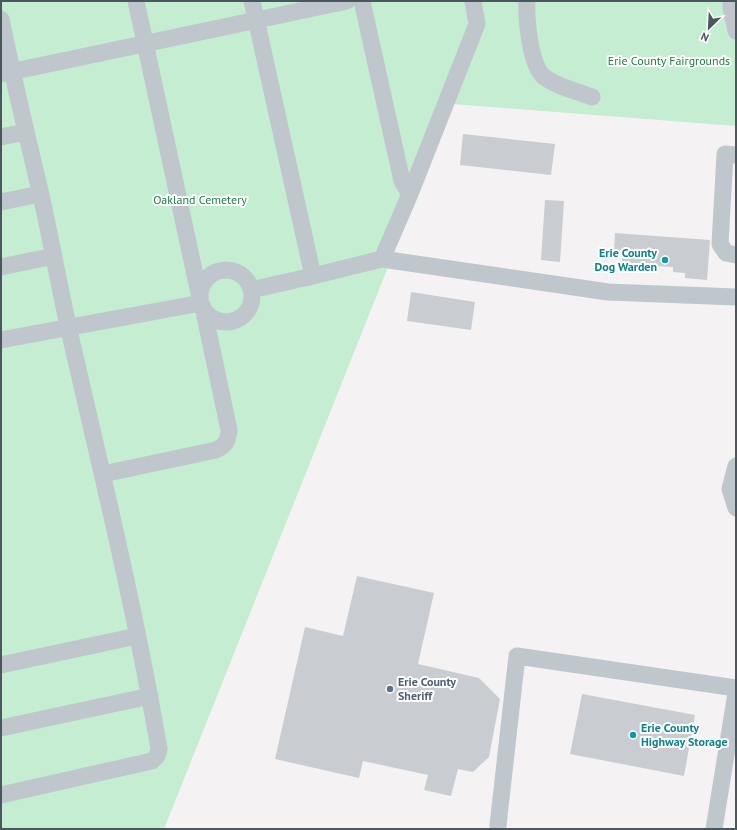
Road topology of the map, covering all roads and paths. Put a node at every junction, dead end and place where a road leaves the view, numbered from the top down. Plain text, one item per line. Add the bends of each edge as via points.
1 (136, 1) edge
2 (252, 1) edge
3 (346, 1) edge
4 (362, 1) edge
5 (473, 1) edge
6 (527, 1) edge
7 (731, 1) edge
8 (1, 19) edge
9 (256, 20) junction
10 (736, 31) edge
11 (145, 44) junction
12 (6, 73) edge
13 (592, 97) dead end
14 (26, 132) junction
15 (1, 137) edge
16 (736, 155) edge
17 (40, 194) junction
18 (410, 194) junction
19 (1, 202) edge
20 (736, 255) edge
21 (54, 256) junction
22 (382, 259) junction
23 (1, 267) edge
24 (313, 276) junction
25 (251, 290) junction
26 (736, 298) edge
27 (201, 303) junction
28 (69, 329) junction
29 (1, 340) edge
30 (736, 466) edge
31 (103, 474) junction
32 (736, 508) edge
33 (137, 636) junction
34 (1, 665) edge
35 (736, 688) edge
36 (736, 694) edge
37 (150, 696) junction
38 (1, 728) edge
39 (1, 795) edge
40 (498, 825) dead end
41 (714, 829) edge

1 - 11 lane
2 - 9 lane
3 - 9 lane
4 - 18 lane via 402,181
5 - 18 lane via 477,24
6 - 13 lane via 527,23 539,71 556,83
7 - 10 lane
8 - 12 lane
9 - 11 lane
9 - 24 lane
11 - 12 lane
11 - 27 lane
12 - 14 lane
14 - 15 lane
14 - 17 lane
16 - 20 lane via 725,154 720,244 726,253
17 - 19 lane
17 - 21 lane
18 - 22 lane
21 - 23 lane
21 - 28 lane
22 - 24 lane
22 - 26 lane via 608,292
24 - 25 lane
25 - 27 lane via 252,298 246,313 232,322 215,320
25 - 27 lane via 248,282 239,274 227,270 219,271 205,282 201,290
27 - 28 lane
27 - 31 lane via 229,430 224,446 216,450
28 - 29 lane
28 - 31 lane
30 - 32 lane via 730,489
31 - 33 lane
33 - 34 lane
33 - 37 lane
35 - 40 lane via 517,656
36 - 41 lane
37 - 38 lane
37 - 39 lane via 159,749 152,761

